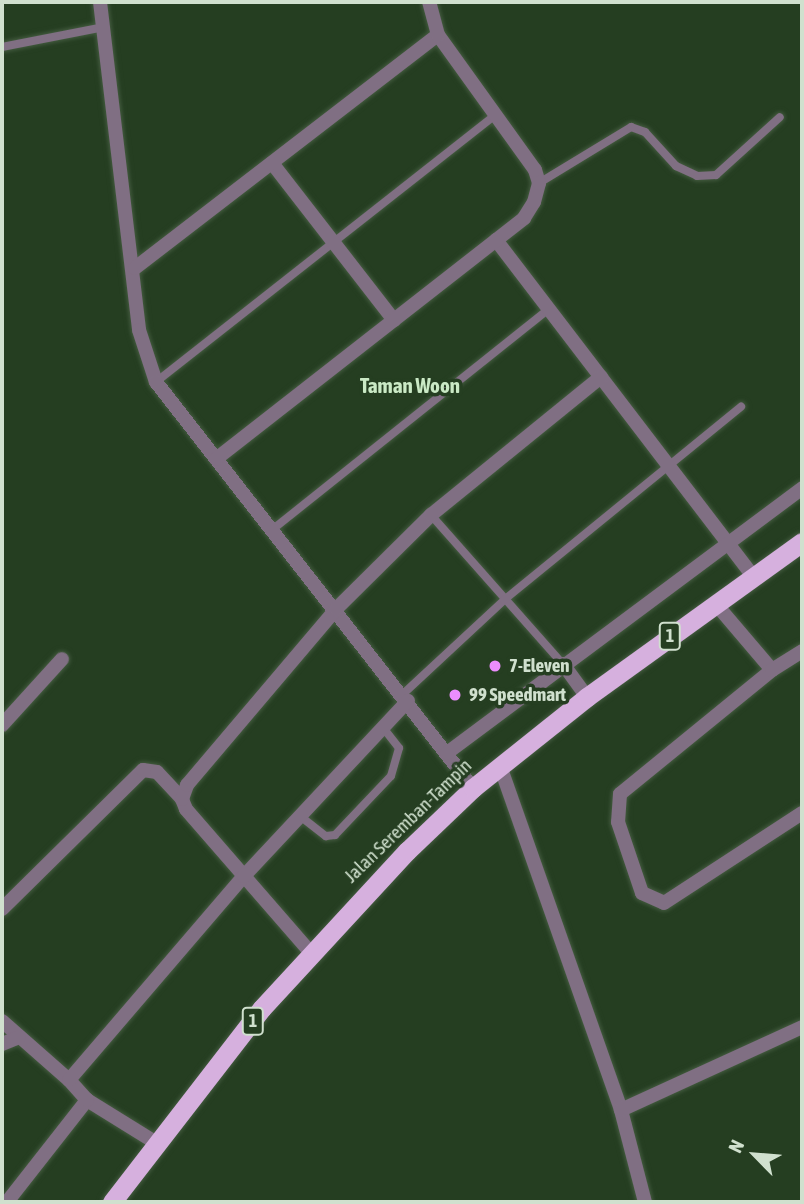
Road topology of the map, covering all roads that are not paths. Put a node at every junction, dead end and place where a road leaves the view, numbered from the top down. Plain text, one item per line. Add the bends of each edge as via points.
1 (100, 2) edge
2 (429, 2) edge
3 (104, 27) junction
4 (438, 35) junction
5 (2, 47) edge
6 (494, 116) junction
7 (780, 117) dead end
8 (272, 163) junction
9 (539, 183) junction
10 (496, 240) junction
11 (333, 241) junction
12 (135, 268) junction
13 (550, 308) junction
14 (394, 320) junction
15 (601, 377) junction
16 (156, 382) junction
17 (741, 407) dead end
18 (216, 459) junction
19 (669, 464) junction
20 (802, 488) edge
21 (431, 515) junction
22 (272, 530) junction
23 (728, 542) junction
24 (802, 542) edge
25 (753, 576) junction
26 (504, 600) junction
27 (715, 603) junction
28 (336, 609) junction
29 (802, 651) edge
30 (61, 659) dead end
31 (563, 664) junction
32 (772, 670) junction
33 (587, 697) junction
34 (406, 698) junction
35 (2, 725) edge
36 (382, 726) junction
37 (447, 753) junction
38 (500, 766) junction
39 (473, 788) junction
40 (182, 799) junction
41 (802, 813) edge
42 (300, 816) junction
43 (244, 876) junction
44 (2, 909) edge
45 (311, 953) junction
46 (2, 1021) edge
47 (802, 1027) edge
48 (19, 1037) junction
49 (2, 1044) edge
50 (69, 1080) junction
51 (88, 1100) junction
52 (621, 1110) junction
53 (158, 1144) junction
54 (127, 1194) edge
55 (7, 1202) edge
56 (113, 1202) edge
57 (645, 1202) edge

1 - 3 street
2 - 4 street
3 - 5 lane
3 - 12 street
4 - 6 street
4 - 8 street
6 - 9 street
6 - 11 lane
7 - 9 lane via 716,175 697,176 676,166 645,132 631,127
8 - 11 street
8 - 12 street
9 - 10 street via 524,218
10 - 13 street
10 - 14 street
11 - 14 street
11 - 16 lane
12 - 16 street via 139,330
13 - 15 street
13 - 22 lane
14 - 18 street
15 - 19 street
15 - 21 street
16 - 18 street
17 - 19 lane
18 - 22 street
19 - 23 street
19 - 26 lane
20 - 23 street
21 - 26 lane
21 - 28 street
22 - 28 street
23 - 25 street
23 - 31 street
24 - 25 highway, Jalan Seremban-Tampin / 1
25 - 27 highway, Jalan Seremban-Tampin / 1
26 - 31 lane
26 - 34 lane
27 - 32 street
27 - 33 highway, Jalan Seremban-Tampin / 1
28 - 34 street
28 - 40 street via 205,760
29 - 32 street
30 - 35 street
31 - 33 street
31 - 37 street
32 - 41 street via 631,782 620,794 618,822 642,893 664,903
33 - 38 highway, Jalan Seremban-Tampin / 1
34 - 36 street
34 - 37 street
36 - 42 street
36 - 42 lane via 399,748 391,776 335,835 326,836
37 - 39 street
38 - 39 highway, Jalan Seremban-Tampin / 1
38 - 52 street
39 - 45 highway, Jalan Seremban-Tampin / 1 via 375,882
40 - 43 street
40 - 44 street via 157,772 143,770
42 - 43 street
43 - 45 street
43 - 50 street
45 - 53 highway, Jalan Seremban-Tampin / 1
46 - 48 street
47 - 52 street
48 - 49 street
48 - 50 street
50 - 51 street
51 - 53 street
51 - 55 street
52 - 57 street
53 - 54 highway, Jalan Seremban-Tampin / 1
54 - 56 highway, Jalan Seremban-Tampin / 1

